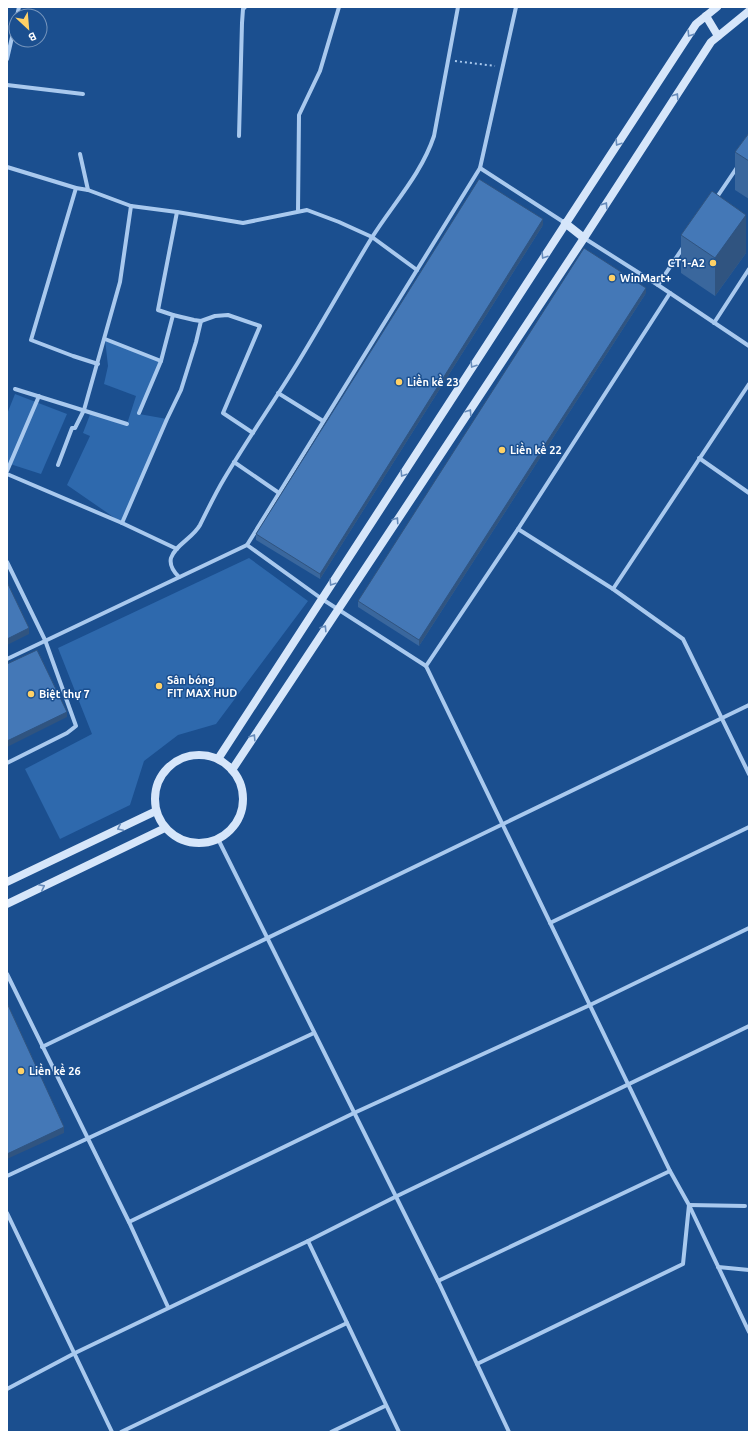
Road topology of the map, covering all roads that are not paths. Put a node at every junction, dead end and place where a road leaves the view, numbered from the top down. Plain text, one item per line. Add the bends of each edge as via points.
1 (339, 7) edge
2 (458, 7) edge
3 (516, 7) edge
4 (717, 7) edge
5 (243, 8) edge
6 (749, 11) edge
7 (706, 16) junction
8 (718, 36) junction
9 (10, 48) edge
10 (7, 59) edge
11 (7, 85) edge
12 (83, 94) dead end
13 (238, 136) dead end
14 (80, 154) dead end
15 (740, 162) edge
16 (7, 167) edge
17 (480, 168) junction
18 (76, 188) junction
19 (88, 190) junction
20 (714, 202) edge
21 (131, 206) junction
22 (298, 211) junction
23 (177, 212) junction
24 (565, 223) junction
25 (372, 237) junction
26 (584, 238) junction
27 (687, 241) edge
28 (749, 269) edge
29 (416, 270) junction
30 (658, 285) junction
31 (670, 293) junction
32 (174, 315) junction
33 (201, 321) junction
34 (714, 323) junction
35 (105, 339) junction
36 (749, 346) edge
37 (161, 361) junction
38 (98, 364) junction
39 (749, 384) edge
40 (15, 389) dead end
41 (278, 393) junction
42 (38, 396) junction
43 (84, 410) junction
44 (139, 414) dead end
45 (323, 421) junction
46 (127, 424) dead end
47 (253, 433) junction
48 (699, 458) junction
49 (234, 462) junction
50 (58, 465) dead end
51 (7, 471) edge
52 (7, 474) edge
53 (279, 493) junction
54 (749, 493) edge
55 (122, 523) junction
56 (518, 530) junction
57 (247, 545) junction
58 (177, 549) junction
59 (7, 562) edge
60 (179, 577) junction
61 (613, 589) junction
62 (322, 599) junction
63 (338, 608) junction
64 (45, 640) junction
65 (7, 659) edge
66 (426, 666) junction
67 (749, 705) edge
68 (722, 718) junction
69 (218, 759) junction
70 (7, 763) edge
71 (232, 770) junction
72 (749, 774) edge
73 (156, 811) junction
74 (502, 824) junction
75 (749, 827) edge
76 (165, 828) junction
77 (218, 839) junction
78 (7, 882) edge
79 (7, 904) edge
80 (550, 923) junction
81 (749, 928) edge
82 (267, 938) junction
83 (7, 974) edge
84 (590, 1005) junction
85 (749, 1026) edge
86 (314, 1033) junction
87 (42, 1047) junction
88 (628, 1084) junction
89 (354, 1113) junction
90 (88, 1140) junction
91 (670, 1171) junction
92 (7, 1176) edge
93 (395, 1197) junction
94 (689, 1205) junction
95 (745, 1206) dead end
96 (7, 1213) edge
97 (129, 1222) junction
98 (308, 1241) junction
99 (718, 1267) junction
100 (749, 1270) edge
101 (438, 1281) junction
102 (168, 1307) junction
103 (347, 1323) junction
104 (749, 1332) edge
105 (75, 1353) junction
106 (477, 1364) junction
107 (7, 1389) edge
108 (385, 1406) junction
109 (112, 1432) edge
110 (121, 1432) edge
111 (331, 1432) edge
112 (399, 1432) edge
113 (509, 1432) edge

1 - 22 street via 320,71 299,115
2 - 25 street via 431,144 413,178
3 - 17 street
4 - 7 main road
5 - 13 street
6 - 8 main road
7 - 8 main road
7 -> 24 main road via 696,24
26 -> 8 main road via 711,42
9 - 10 street
11 - 12 street
14 - 19 street
15 - 20 street
16 - 18 street
17 - 24 street
17 - 29 street
18 - 19 street
18 - 38 street via 31,340
19 - 21 street
21 - 23 street
21 - 35 street via 120,282
22 - 23 street via 243,223
22 - 25 street via 318,213
23 - 32 street via 158,310
24 - 26 main road
24 -> 62 main road
25 - 29 street
25 - 41 street
26 - 30 street
63 -> 26 main road
27 - 30 street
28 - 34 street
29 - 45 street
30 - 31 street
31 - 34 street
31 - 56 street
32 - 33 street
32 - 37 street
33 - 47 street via 222,314 260,326 223,413
33 - 55 street via 181,390
34 - 36 street
35 - 37 street
35 - 38 street
37 - 44 street
38 - 43 street
39 - 48 street
40 - 42 street
41 - 45 street
41 - 47 street
42 - 43 street
42 - 51 street
43 - 46 street
43 - 50 street via 75,428 72,428
45 - 53 street
47 - 49 street
48 - 54 street
48 - 61 street
49 - 53 street
49 - 58 street via 193,536
52 - 55 street
53 - 57 street
55 - 58 street
56 - 61 street
56 - 66 street
57 - 60 street
57 - 62 street
58 - 60 street via 171,566
59 - 64 street
60 - 64 street
61 - 68 street via 683,639
62 - 63 street
62 - 69 main road
63 - 66 street
71 -> 63 main road
64 - 65 street
64 - 70 street via 76,726
66 - 74 street
67 - 68 street
68 - 72 street
68 - 74 street
69 - 71 main road
69 - 73 main road via 207,755 194,755 171,764 156,785
71 - 77 main road via 238,778 242,792 242,806 234,825
73 - 76 main road
73 -> 78 main road
74 - 80 street
74 - 82 street
75 - 80 street
76 - 77 main road via 180,840 193,843 206,843
79 -> 76 main road
77 - 82 street
80 - 84 street
81 - 84 street
82 - 86 street
82 - 87 street
83 - 87 street
84 - 88 street
84 - 89 street
85 - 88 street
86 - 89 street
86 - 90 street
87 - 90 street
88 - 91 street
88 - 93 street
89 - 93 street
89 - 97 street
90 - 92 street
90 - 97 street
91 - 94 street
91 - 101 street
93 - 98 street
93 - 101 street
94 - 95 street
94 - 99 street
94 - 106 street via 683,1264
96 - 105 street
97 - 102 street
98 - 102 street
98 - 103 street
99 - 100 street
99 - 104 street
101 - 106 street
102 - 105 street
103 - 108 street
103 - 110 street
105 - 107 street
105 - 109 street
106 - 113 street
108 - 111 street
108 - 112 street

